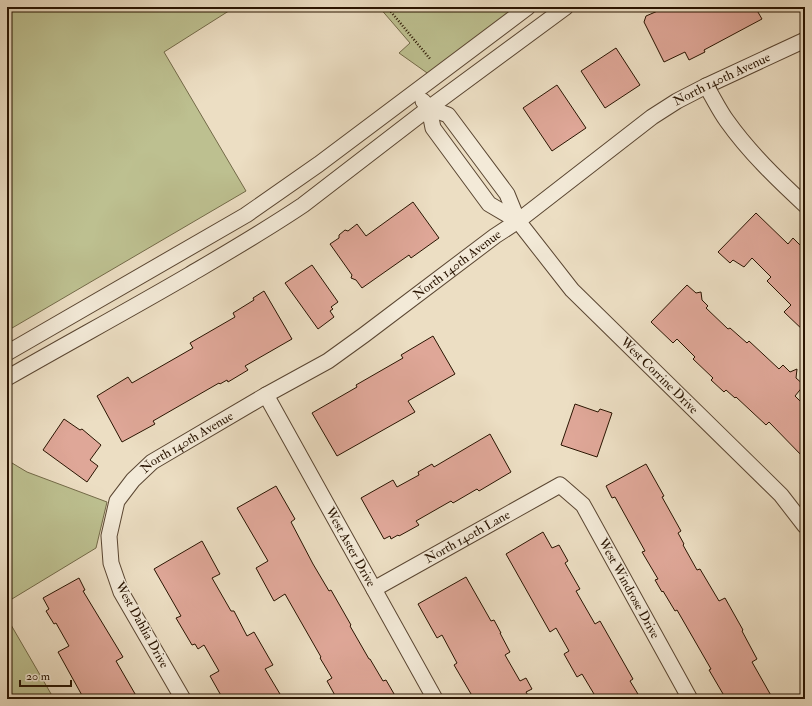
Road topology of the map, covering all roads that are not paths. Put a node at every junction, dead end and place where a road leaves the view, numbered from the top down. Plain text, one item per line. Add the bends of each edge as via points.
1 (528, 7) edge
2 (566, 7) edge
3 (805, 40) edge
4 (706, 86) junction
5 (416, 92) junction
6 (429, 108) junction
7 (805, 205) edge
8 (518, 221) junction
9 (7, 353) edge
10 (7, 378) edge
11 (266, 395) junction
12 (560, 485) joint
13 (118, 501) joint
14 (805, 526) edge
15 (374, 589) junction
16 (183, 699) edge
17 (435, 699) edge
18 (690, 699) edge

1 - 5 street
2 - 6 street
3 - 4 street, North 140th Avenue
4 - 7 street via 727,121 749,149
4 - 8 street, North 140th Avenue via 652,117
5 - 6 street, West Corrine Drive
5 - 9 street via 246,215
6 - 8 street, West Corrine Drive via 448,115 507,194
6 - 8 street, West Corrine Drive via 433,128 489,204
6 - 10 street via 276,223
8 - 11 street, North 140th Avenue via 328,361
8 - 14 street, West Corrine Drive via 572,290 776,490
11 - 13 street, North 140th Avenue via 152,462 133,480
11 - 15 street, West Aster Drive
12 - 15 street, North 140th Lane
12 - 18 street, West Windrose Drive via 583,505
13 - 16 street, West Dahlia Drive via 109,536 111,563 121,592
15 - 17 street, West Aster Drive

